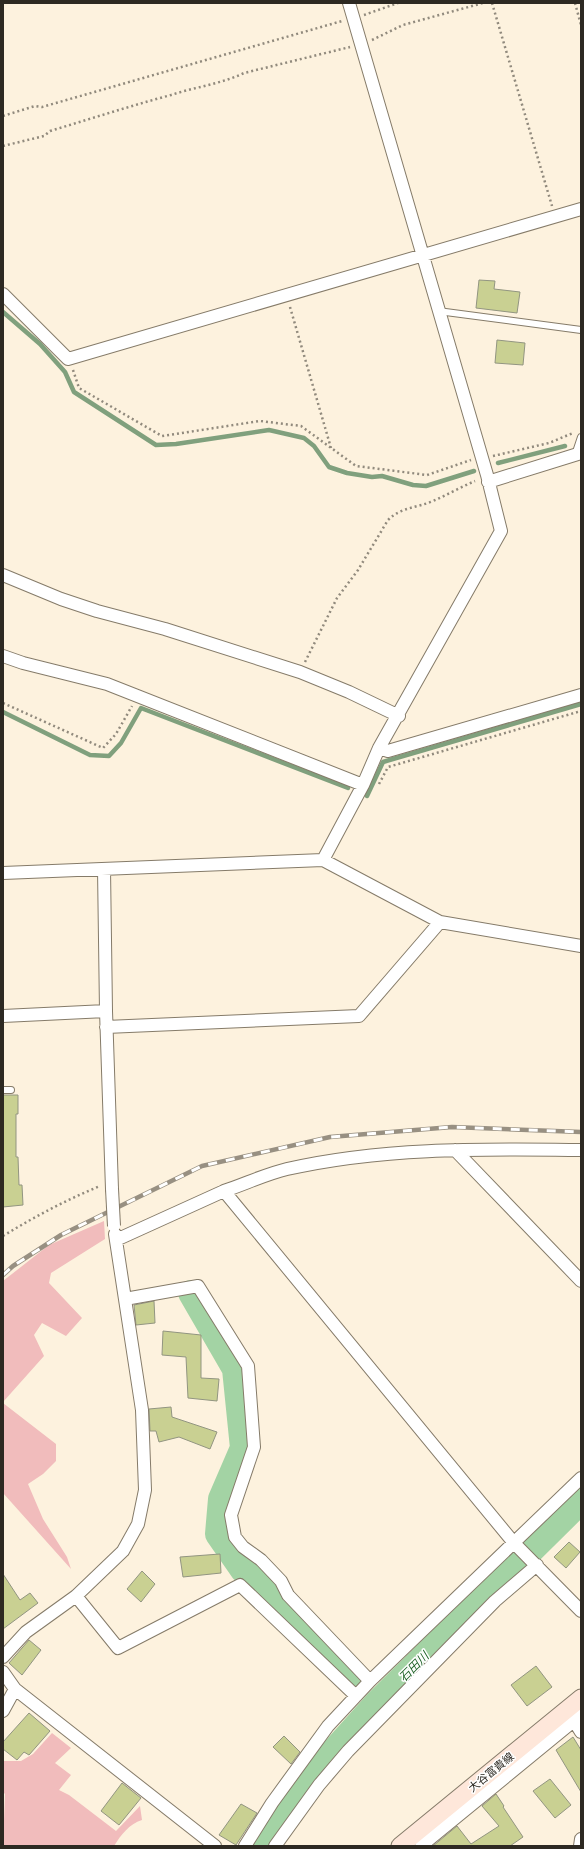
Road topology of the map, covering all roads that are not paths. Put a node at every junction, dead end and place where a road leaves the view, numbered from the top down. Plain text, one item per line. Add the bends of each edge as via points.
1 (349, 3) edge
2 (581, 209) edge
3 (422, 255) junction
4 (3, 294) edge
5 (438, 311) junction
6 (581, 330) edge
7 (581, 437) edge
8 (578, 454) edge
9 (488, 478) junction
10 (3, 575) edge
11 (3, 656) edge
12 (581, 695) edge
13 (398, 716) junction
14 (380, 748) junction
15 (363, 785) junction
16 (323, 860) junction
17 (104, 869) junction
18 (3, 873) edge
19 (440, 922) junction
20 (581, 946) edge
21 (106, 1011) junction
22 (3, 1016) edge
23 (106, 1027) junction
24 (3, 1090) edge
25 (11, 1090) dead end
26 (455, 1150) junction
27 (581, 1150) edge
28 (224, 1191) junction
29 (116, 1240) junction
30 (581, 1281) edge
31 (125, 1299) junction
32 (581, 1478) edge
33 (514, 1543) junction
34 (535, 1564) junction
35 (76, 1596) junction
36 (581, 1611) edge
37 (3, 1657) edge
38 (3, 1672) edge
39 (370, 1681) junction
40 (15, 1689) junction
41 (356, 1696) junction
42 (581, 1698) edge
43 (3, 1711) edge
44 (574, 1715) edge
45 (581, 1732) edge
46 (581, 1839) edge
47 (201, 1842) edge
48 (215, 1846) edge
49 (245, 1846) edge
50 (275, 1846) edge
51 (400, 1846) edge
52 (422, 1846) edge
53 (580, 1846) edge

1 - 3 street
2 - 3 street
3 - 4 street via 68,359
3 - 5 street
5 - 6 lane
5 - 9 street
7 - 8 lane
8 - 9 street
9 - 13 street via 501,531
10 - 13 street via 97,611 165,629 300,672
11 - 15 street via 107,684
12 - 14 street via 388,751
13 - 14 street
14 - 15 street
15 - 16 street
16 - 17 street
16 - 19 street
17 - 18 street
17 - 21 street
19 - 20 street
19 - 23 street via 359,1016
21 - 22 street
21 - 23 street
23 - 29 street, bridge
24 - 25 lane
26 - 27 street
26 - 28 street via 350,1158 286,1170
26 - 30 street
28 - 29 street
28 - 33 street
29 - 31 street
31 - 35 street via 142,1410 145,1490 138,1524 123,1551
31 - 39 street via 198,1286 248,1366 254,1447 231,1515 235,1537 281,1581 288,1595
32 - 33 street
33 - 34 street
33 - 39 street
34 - 36 street
34 - 50 street via 495,1600 348,1751 319,1785
35 - 37 street via 26,1632
35 - 41 street via 118,1648 240,1585
38 - 40 street
39 - 41 street
40 - 43 street
40 - 47 street
41 - 49 street via 328,1726 272,1803
42 - 44 main road, 大谷富貴線
44 - 45 street
44 - 51 main road, 大谷富貴線
44 - 52 street
46 - 53 street
47 - 48 street

